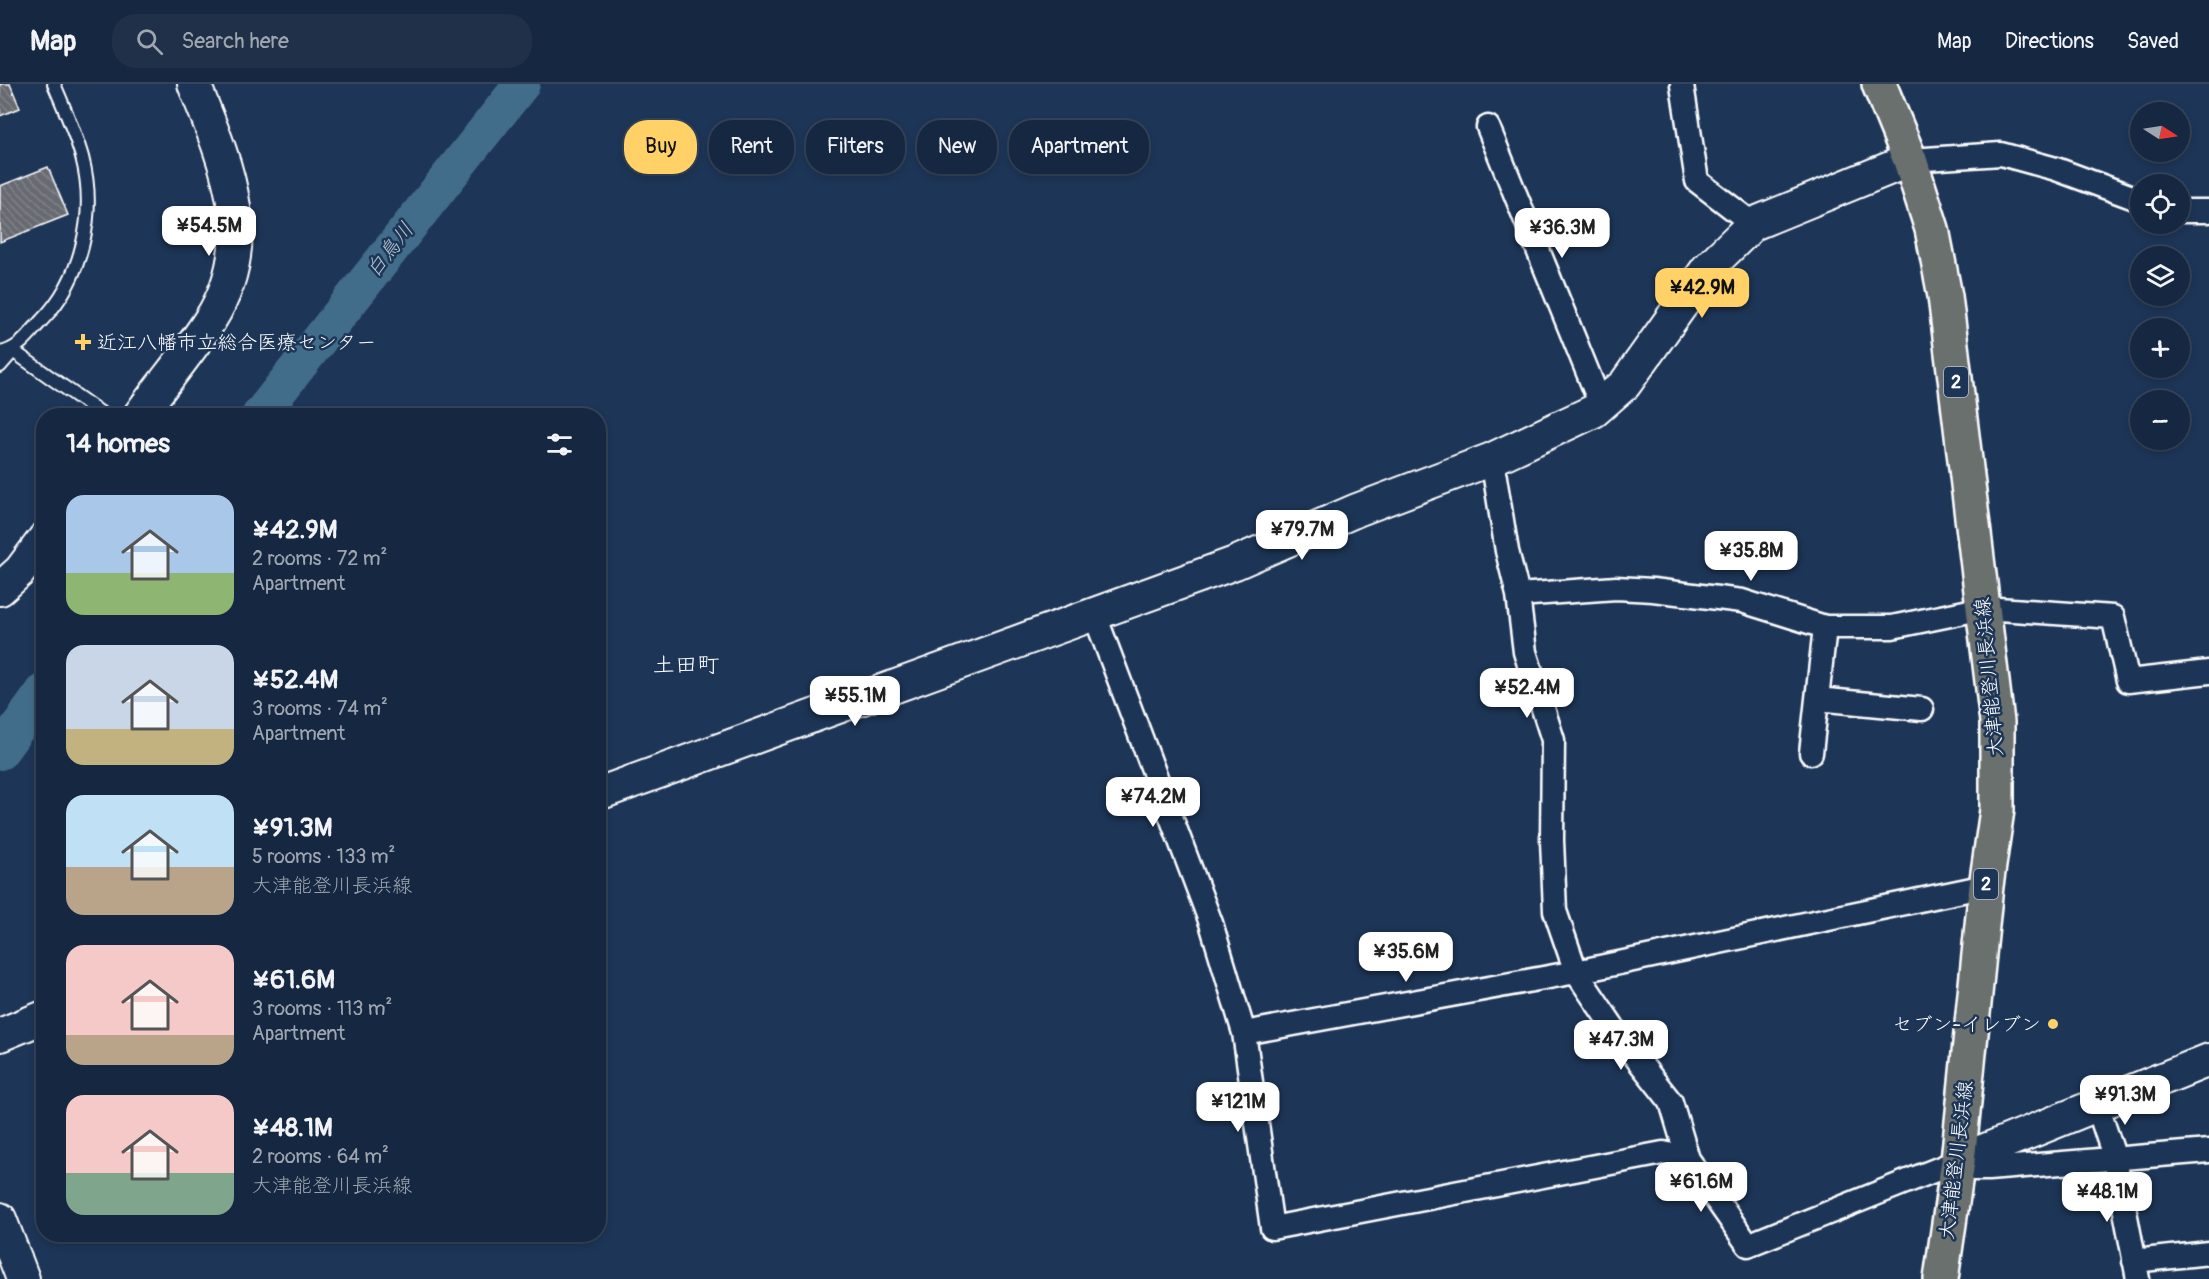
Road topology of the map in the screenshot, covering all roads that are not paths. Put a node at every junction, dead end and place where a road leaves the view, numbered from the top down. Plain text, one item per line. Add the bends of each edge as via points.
1 (54, 84) edge
2 (195, 84) edge
3 (1879, 84) edge
4 (1682, 85) edge
5 (1488, 127) dead end
6 (1910, 160) junction
7 (2130, 196) edge
8 (2190, 211) edge
9 (2209, 211) edge
10 (1754, 224) junction
11 (6, 352) edge
12 (0, 366) edge
13 (1601, 405) junction
14 (93, 408) edge
15 (144, 408) edge
16 (1492, 459) junction
17 (36, 549) edge
18 (0, 589) edge
19 (1518, 595) junction
20 (1984, 608) junction
21 (1094, 613) junction
22 (1825, 627) junction
23 (2209, 672) edge
24 (1817, 699) junction
25 (1922, 709) dead end
26 (1811, 753) dead end
27 (606, 791) edge
28 (1986, 886) junction
29 (1576, 972) junction
30 (36, 1020) edge
31 (1244, 1033) junction
32 (0, 1035) edge
33 (2209, 1060) edge
34 (2097, 1105) junction
35 (2209, 1151) edge
36 (1688, 1159) junction
37 (2115, 1159) junction
38 (1958, 1161) junction
39 (0, 1219) edge
40 (2209, 1253) edge
41 (2136, 1270) edge
42 (23, 1279) edge
43 (1941, 1279) edge

1 - 11 lane via 82,158 87,214 84,241 64,291 51,311
2 - 15 street via 225,162 236,209 236,250 228,285 211,320
3 - 6 main road, 大津能登川長浜線 / 2
4 - 10 street via 1697,181
5 - 13 street
6 - 7 street via 2001,154
6 - 10 street
6 - 20 main road, 大津能登川長浜線 / 2 via 1932,229 1945,296
8 - 9 street
10 - 13 street via 1707,269 1625,384
11 - 12 lane
11 - 14 lane
13 - 16 street
16 - 19 street
16 - 21 street via 1357,510 1235,563
17 - 18 street
19 - 22 street via 1616,588 1653,590 1742,601
19 - 29 street via 1525,652 1553,740 1556,911
20 - 22 street via 1892,627
20 - 23 street via 2113,617 2128,681
20 - 28 main road, 大津能登川長浜線 / 2 via 1997,722 1997,810
21 - 27 street
21 - 31 street via 1211,923
22 - 24 street
24 - 25 street
24 - 26 street
28 - 29 street
28 - 38 main road, 大津能登川長浜線 / 2
29 - 31 street
29 - 36 street via 1671,1102
30 - 32 street
31 - 36 street via 1272,1228 1663,1153
33 - 34 street
34 - 37 street
34 - 38 street
35 - 37 street
36 - 38 street via 1748,1245
37 - 38 street via 1988,1169 1970,1169
37 - 41 street
38 - 43 main road, 大津能登川長浜線 / 2
39 - 42 street
40 - 41 street

